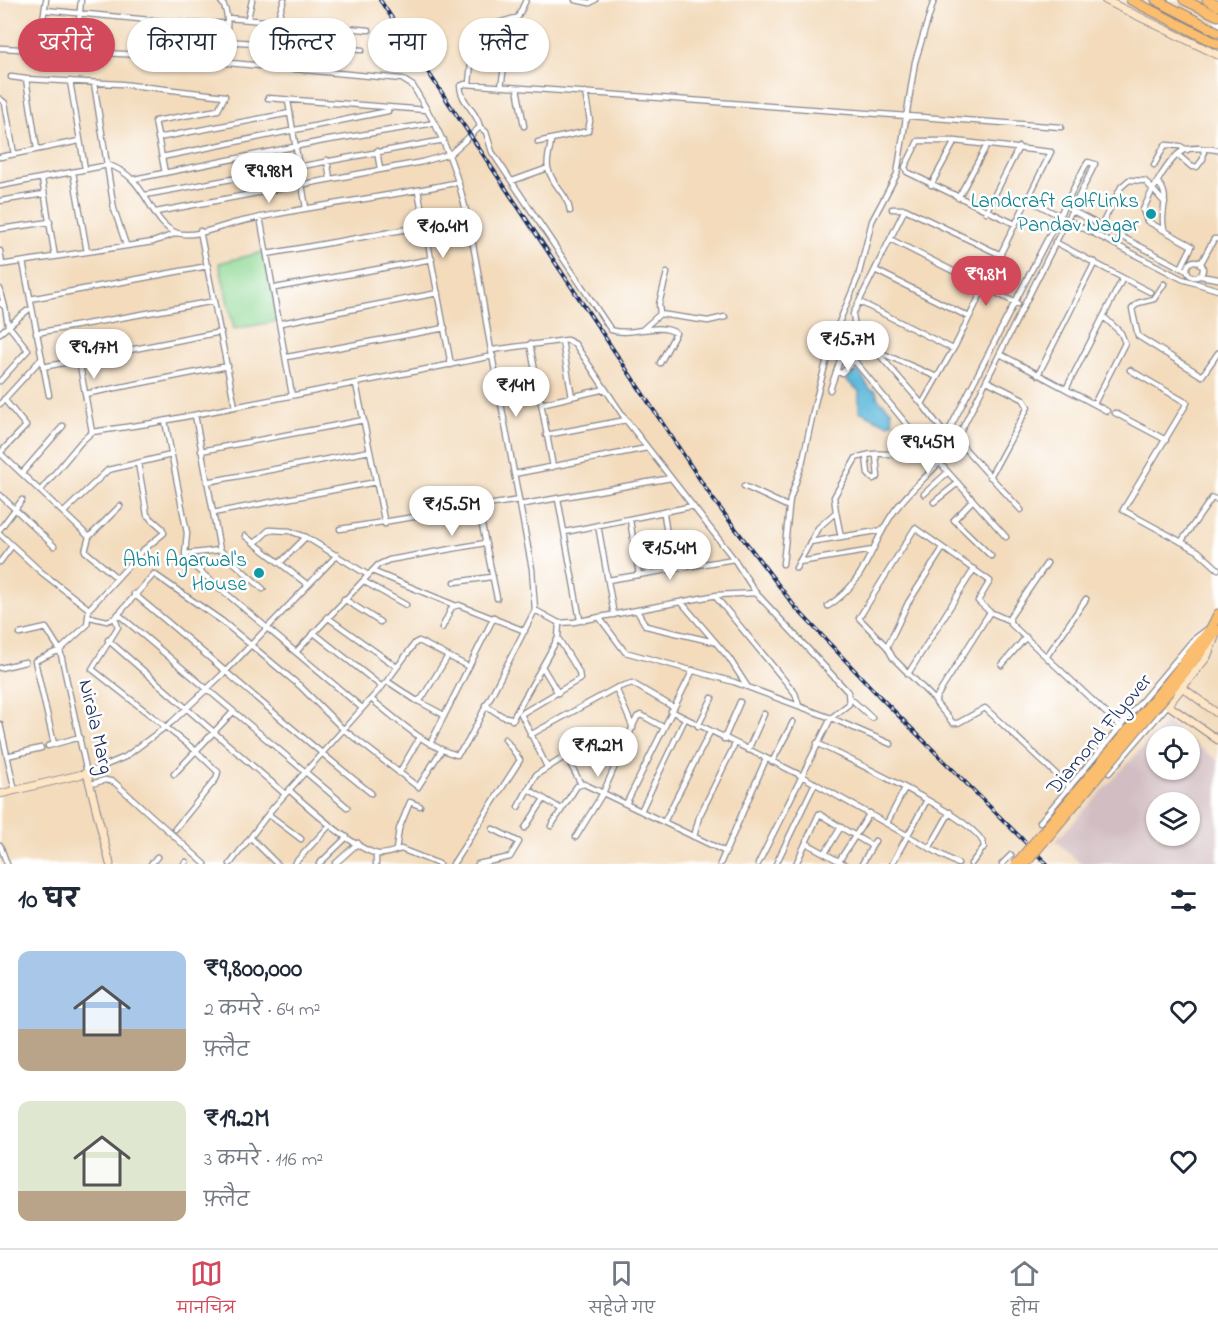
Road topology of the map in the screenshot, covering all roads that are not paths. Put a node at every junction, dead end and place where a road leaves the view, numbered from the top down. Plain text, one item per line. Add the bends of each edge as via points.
1 (46, 0) edge
2 (81, 0) edge
3 (220, 0) edge
4 (252, 0) edge
5 (284, 0) edge
6 (526, 0) edge
7 (575, 0) edge
8 (596, 0) edge
9 (934, 0) edge
10 (1105, 0) edge
11 (1131, 0) edge
12 (1156, 0) edge
13 (1184, 0) edge
14 (1207, 0) edge
15 (1218, 6) edge
16 (45, 10) junction
17 (80, 13) junction
18 (1218, 16) edge
19 (44, 18) edge
20 (79, 18) edge
21 (131, 18) edge
22 (227, 18) edge
23 (248, 18) joint
24 (279, 18) edge
25 (516, 18) edge
26 (237, 19) edge
27 (1218, 32) edge
28 (237, 43) edge
29 (1218, 44) edge
30 (0, 48) edge
31 (18, 49) edge
32 (362, 50) dead end
33 (1218, 55) edge
34 (237, 64) edge
35 (470, 72) edge
36 (503, 72) edge
37 (11, 77) dead end
38 (26, 79) junction
39 (70, 81) junction
40 (94, 83) junction
41 (469, 84) junction
42 (501, 87) junction
43 (517, 88) junction
44 (585, 92) junction
45 (268, 98) dead end
46 (0, 99) edge
47 (288, 100) junction
48 (396, 109) junction
49 (427, 110) junction
50 (290, 113) junction
51 (906, 116) junction
52 (435, 123) junction
53 (524, 126) dead end
54 (480, 127) junction
55 (1061, 127) dead end
56 (293, 130) junction
57 (158, 138) junction
58 (551, 139) junction
59 (444, 140) junction
60 (79, 141) junction
61 (955, 141) junction
62 (538, 142) dead end
63 (987, 145) junction
64 (1018, 147) junction
65 (297, 148) junction
66 (37, 149) junction
67 (1204, 149) junction
68 (1186, 150) junction
69 (1218, 150) edge
70 (377, 151) junction
71 (14, 154) junction
72 (450, 154) junction
73 (1178, 155) junction
74 (0, 157) edge
75 (162, 157) junction
76 (327, 160) junction
77 (108, 165) junction
78 (299, 165) junction
79 (1154, 165) dead end
80 (548, 168) junction
81 (85, 169) junction
82 (380, 169) junction
83 (73, 172) junction
84 (165, 173) junction
85 (330, 178) junction
86 (42, 179) junction
87 (135, 179) junction
88 (459, 182) junction
89 (512, 182) junction
90 (302, 183) junction
91 (1158, 183) junction
92 (931, 185) junction
93 (0, 186) edge
94 (418, 190) junction
95 (1152, 190) junction
96 (44, 194) junction
97 (145, 195) junction
98 (958, 198) junction
99 (1027, 199) junction
100 (0, 201) edge
101 (1165, 203) junction
102 (306, 208) junction
103 (892, 209) dead end
104 (905, 209) junction
105 (1071, 210) junction
106 (570, 211) dead end
107 (156, 212) junction
108 (986, 212) junction
109 (1060, 216) junction
110 (260, 217) junction
111 (1067, 219) junction
112 (50, 222) junction
113 (1015, 224) junction
114 (425, 226) junction
115 (1101, 226) junction
116 (1164, 229) junction
117 (0, 230) edge
118 (200, 231) junction
119 (177, 233) junction
120 (890, 239) junction
121 (1218, 239) edge
122 (1056, 242) junction
123 (126, 245) junction
124 (0, 250) edge
125 (87, 252) junction
126 (267, 254) junction
127 (1001, 255) junction
128 (55, 257) junction
129 (432, 259) junction
130 (23, 262) junction
131 (1095, 262) junction
132 (1, 265) edge
133 (1200, 265) junction
134 (207, 266) junction
135 (1181, 268) junction
136 (875, 270) junction
137 (1187, 271) junction
138 (667, 273) dead end
139 (1200, 276) junction
140 (1123, 278) junction
141 (1218, 279) edge
142 (1164, 284) dead end
143 (983, 286) junction
144 (274, 288) junction
145 (0, 289) edge
146 (1218, 290) edge
147 (1150, 292) dead end
148 (438, 293) junction
149 (30, 300) junction
150 (215, 301) junction
151 (860, 302) junction
152 (1016, 303) junction
153 (2, 305) edge
154 (1023, 307) junction
155 (28, 310) dead end
156 (660, 314) junction
157 (969, 316) junction
158 (725, 317) dead end
159 (1104, 317) junction
160 (281, 323) junction
161 (9, 325) junction
162 (445, 328) junction
163 (643, 329) junction
164 (221, 332) junction
165 (0, 333) edge
166 (36, 333) junction
167 (562, 341) junction
168 (839, 342) dead end
169 (530, 344) junction
170 (844, 348) junction
171 (953, 349) junction
172 (876, 351) junction
173 (492, 353) junction
174 (1218, 353) edge
175 (1000, 354) junction
176 (286, 357) junction
177 (42, 358) junction
178 (79, 360) junction
179 (854, 361) junction
180 (660, 363) dead end
181 (451, 365) junction
182 (228, 366) junction
183 (43, 367) junction
184 (1130, 370) dead end
185 (836, 372) junction
186 (1038, 375) junction
187 (937, 377) junction
188 (0, 381) edge
189 (987, 381) junction
190 (356, 384) junction
191 (605, 389) junction
192 (1066, 389) junction
193 (830, 390) dead end
194 (85, 394) junction
195 (49, 395) dead end
196 (292, 395) junction
197 (572, 397) junction
198 (2, 402) edge
199 (541, 404) junction
200 (922, 404) junction
201 (1094, 404) junction
202 (235, 407) junction
203 (1107, 411) dead end
204 (1115, 413) dead end
205 (195, 415) junction
206 (364, 420) junction
207 (626, 420) junction
208 (165, 421) junction
209 (63, 426) dead end
210 (92, 432) junction
211 (546, 435) junction
212 (946, 436) junction
213 (953, 440) junction
214 (1166, 440) junction
215 (647, 448) junction
216 (201, 451) junction
217 (370, 451) junction
218 (932, 452) junction
219 (0, 453) edge
220 (171, 455) junction
221 (866, 456) junction
222 (876, 456) junction
223 (940, 462) junction
224 (138, 463) junction
225 (553, 466) junction
226 (948, 472) junction
227 (22, 473) junction
228 (514, 474) junction
229 (990, 477) junction
230 (671, 478) junction
231 (207, 482) junction
232 (376, 482) junction
233 (958, 483) junction
234 (744, 486) dead end
235 (40, 491) junction
236 (924, 494) dead end
237 (0, 495) edge
238 (558, 499) junction
239 (22, 500) dead end
240 (973, 500) junction
241 (1218, 500) edge
242 (934, 502) dead end
243 (519, 503) junction
244 (120, 506) dead end
245 (478, 506) junction
246 (693, 506) junction
247 (789, 507) junction
248 (14, 510) junction
249 (1021, 510) dead end
250 (64, 512) junction
251 (836, 512) junction
252 (213, 513) junction
253 (664, 514) junction
254 (630, 520) junction
255 (385, 524) junction
256 (598, 525) junction
257 (340, 529) dead end
258 (0, 530) edge
259 (884, 530) junction
260 (565, 532) junction
261 (0, 534) edge
262 (245, 536) dead end
263 (89, 537) junction
264 (306, 537) junction
265 (841, 537) junction
266 (1006, 537) dead end
267 (810, 542) junction
268 (1181, 542) junction
269 (255, 543) junction
270 (485, 543) junction
271 (12, 546) junction
272 (54, 546) dead end
273 (943, 548) junction
274 (220, 550) junction
275 (874, 550) junction
276 (185, 554) junction
277 (337, 555) junction
278 (991, 556) dead end
279 (734, 559) junction
280 (0, 562) edge
281 (281, 562) junction
282 (1047, 563) dead end
283 (783, 564) dead end
284 (672, 569) junction
285 (974, 569) junction
286 (1218, 569) edge
287 (370, 573) junction
288 (639, 575) junction
289 (491, 577) junction
290 (117, 578) junction
291 (608, 580) junction
292 (363, 581) junction
293 (455, 582) dead end
294 (308, 585) junction
295 (263, 589) dead end
296 (756, 593) junction
297 (134, 594) junction
298 (715, 596) junction
299 (497, 598) dead end
300 (344, 599) junction
301 (1086, 599) dead end
302 (682, 603) junction
303 (406, 605) dead end
304 (454, 605) junction
305 (828, 606) dead end
306 (89, 609) junction
307 (535, 610) junction
308 (637, 611) junction
309 (990, 612) junction
310 (1218, 614) edge
311 (614, 615) junction
312 (116, 616) junction
313 (90, 617) junction
314 (327, 617) junction
315 (494, 617) junction
316 (599, 617) junction
317 (580, 620) junction
318 (1008, 620) junction
319 (380, 622) dead end
320 (559, 623) junction
321 (442, 628) dead end
322 (266, 629) junction
323 (1216, 629) edge
324 (525, 631) junction
325 (314, 633) junction
326 (20, 634) dead end
327 (1026, 637) junction
328 (558, 638) junction
329 (108, 640) junction
330 (714, 642) junction
331 (250, 645) junction
332 (887, 647) junction
333 (60, 650) junction
334 (1198, 650) junction
335 (296, 652) junction
336 (448, 656) junction
337 (1047, 656) junction
338 (25, 662) dead end
339 (1002, 665) dead end
340 (469, 667) junction
341 (0, 668) edge
342 (398, 668) junction
343 (543, 668) junction
344 (693, 670) junction
345 (226, 671) junction
346 (908, 674) junction
347 (387, 681) junction
348 (747, 686) junction
349 (382, 687) junction
350 (1182, 687) junction
351 (616, 688) junction
352 (207, 689) junction
353 (558, 693) junction
354 (712, 698) dead end
355 (850, 698) junction
356 (371, 699) junction
357 (417, 700) junction
358 (936, 701) junction
359 (740, 702) dead end
360 (485, 705) junction
361 (1168, 705) junction
362 (800, 706) junction
363 (186, 708) junction
364 (362, 708) junction
365 (672, 709) junction
366 (233, 712) junction
367 (521, 714) junction
368 (764, 714) dead end
369 (1218, 714) edge
370 (444, 716) junction
371 (831, 718) junction
372 (872, 718) dead end
373 (685, 719) junction
374 (512, 720) junction
375 (793, 722) dead end
376 (0, 724) edge
377 (699, 726) junction
378 (1121, 727) junction
379 (165, 728) junction
380 (633, 728) junction
381 (663, 728) junction
382 (343, 729) junction
383 (710, 732) junction
384 (214, 734) junction
385 (530, 735) junction
386 (80, 737) junction
387 (420, 737) junction
388 (505, 739) dead end
389 (724, 739) junction
390 (1218, 740) edge
391 (817, 743) junction
392 (54, 744) junction
393 (430, 744) junction
394 (735, 744) junction
395 (891, 744) dead end
396 (48, 746) dead end
397 (41, 748) dead end
398 (748, 750) junction
399 (441, 751) junction
400 (196, 752) junction
401 (321, 753) junction
402 (7, 756) junction
403 (766, 759) junction
404 (1092, 761) junction
405 (772, 762) junction
406 (547, 767) junction
407 (87, 773) junction
408 (304, 773) junction
409 (399, 773) junction
410 (174, 774) dead end
411 (800, 776) junction
412 (815, 783) junction
413 (91, 784) junction
414 (581, 784) junction
415 (1070, 787) junction
416 (905, 788) junction
417 (528, 789) junction
418 (15, 790) junction
419 (287, 792) junction
420 (371, 793) dead end
421 (603, 793) junction
422 (0, 794) edge
423 (544, 799) junction
424 (927, 800) junction
425 (626, 804) junction
426 (420, 806) dead end
427 (347, 807) dead end
428 (518, 807) dead end
429 (561, 809) junction
430 (641, 811) junction
431 (950, 812) junction
432 (870, 813) junction
433 (268, 814) junction
434 (664, 822) junction
435 (887, 822) junction
436 (1040, 822) dead end
437 (329, 826) junction
438 (551, 826) dead end
439 (841, 827) junction
440 (525, 828) dead end
441 (175, 829) dead end
442 (493, 829) dead end
443 (907, 834) junction
444 (855, 836) junction
445 (347, 837) junction
446 (576, 837) dead end
447 (694, 837) junction
448 (251, 838) junction
449 (301, 839) dead end
450 (358, 843) junction
451 (806, 843) junction
452 (0, 846) edge
453 (930, 847) junction
454 (396, 850) junction
455 (726, 852) junction
456 (376, 854) junction
457 (825, 854) junction
458 (157, 857) dead end
459 (1013, 859) edge
460 (842, 862) edge
461 (7, 864) edge
462 (110, 864) edge
463 (151, 864) edge
464 (205, 864) edge
465 (230, 864) edge
466 (277, 864) edge
467 (294, 864) edge
468 (319, 864) edge
469 (335, 864) edge
470 (376, 864) edge
471 (439, 864) edge
472 (453, 864) edge
473 (478, 864) edge
474 (720, 864) edge
475 (758, 864) edge
476 (777, 864) edge
477 (797, 864) edge
478 (862, 864) edge
479 (892, 864) edge
480 (958, 864) edge
481 (971, 864) edge
482 (1002, 864) edge
483 (1024, 864) edge

1 - 16 street
2 - 17 street
3 - 22 street
4 - 23 street
5 - 24 street
6 - 25 street
7 - 8 street
9 - 51 street via 917,54
10 - 33 street
11 - 29 highway
12 - 27 highway
13 - 18 highway
14 - 15 highway
16 - 17 street
16 - 19 street
17 - 20 street
17 - 21 street
23 - 26 street
28 - 32 street
30 - 31 street
34 - 49 street via 402,79 413,86
35 - 41 street
36 - 42 street
37 - 38 street
38 - 39 street
38 - 66 street
39 - 40 street
39 - 60 street
40 - 57 street via 225,96 219,110 158,119
40 - 77 street
41 - 42 street
41 - 54 street via 460,86 462,96
42 - 43 street
43 - 44 street
43 - 53 street
44 - 51 street
44 - 58 street via 588,131
45 - 47 street
46 - 71 street via 5,102
47 - 48 street
47 - 50 street
48 - 49 street
48 - 56 street
49 - 52 street
50 - 56 street
50 - 57 street
51 - 55 street
51 - 247 street via 897,174 872,221 858,277 833,337
52 - 59 street
52 - 65 street
54 - 72 street
54 - 89 street
56 - 65 street
56 - 75 street
57 - 75 street
58 - 62 street
58 - 80 street
59 - 70 street
59 - 72 street
60 - 66 street
60 - 81 street
61 - 63 street
61 - 92 street
61 - 92 street via 921,140 915,145 905,170
63 - 64 street
63 - 98 street
64 - 99 street via 1051,152
64 - 108 street
65 - 78 street
65 - 84 street
66 - 71 street
67 - 68 street
67 - 69 street
67 - 73 street via 1197,167
68 - 73 street
68 - 79 street via 1165,145
70 - 76 street
70 - 82 street
71 - 74 street
72 - 82 street
72 - 88 street
73 - 91 street
75 - 84 street
76 - 78 street
76 - 85 street
77 - 81 street
77 - 87 street
77 - 123 street via 114,209
78 - 90 street
78 - 97 street
80 - 89 street
80 - 106 street via 569,200
81 - 83 street
82 - 85 street
83 - 86 street
83 - 125 street
84 - 87 street
85 - 90 street
86 - 93 street
86 - 96 street
87 - 97 street
88 - 94 street
88 - 173 street
89 - 163 street via 611,330
90 - 102 street
90 - 107 street
91 - 95 street
91 - 101 street
92 - 98 street
94 - 102 street
94 - 114 street
95 - 101 street
95 - 115 street via 1145,181 1129,180 1121,187
95 - 116 street via 1143,217
96 - 100 street
96 - 112 street
97 - 107 street
98 - 108 street
99 - 109 street
99 - 113 street
101 - 116 street via 1161,218
102 - 110 street
103 - 104 street
104 - 120 street
104 - 127 street
105 - 109 street via 1095,167 1093,162 1084,168
105 - 111 street
105 - 115 street
107 - 119 street
108 - 113 street
109 - 111 street
109 - 152 street
110 - 118 street
110 - 126 street
111 - 122 street
111 - 146 street via 1182,279
112 - 117 street
112 - 128 street
113 - 127 street
114 - 126 street
114 - 129 street
115 - 135 street
116 - 135 street via 1192,246
118 - 119 street
118 - 134 street
119 - 123 street via 153,242
120 - 136 street
120 - 143 street
121 - 133 street via 1214,239
122 - 131 street
122 - 154 street
123 - 125 street
124 - 132 street
125 - 128 street
126 - 144 street
127 - 143 street
128 - 130 street
129 - 144 street
129 - 148 street
130 - 132 street
130 - 149 street
131 - 140 street
131 - 186 street
133 - 137 street via 1188,263
133 - 139 street
134 - 149 street
134 - 150 street
135 - 137 street
136 - 151 street
136 - 157 street
137 - 139 street
138 - 156 street
139 - 141 street
140 - 147 street
140 - 159 street
142 - 174 street via 1154,299 1132,309 1138,336 1202,376
143 - 152 street
143 - 157 street
144 - 160 street
145 - 153 street
148 - 160 street
148 - 162 street
149 - 166 street
150 - 164 street
150 - 166 street
151 - 171 street
151 - 172 street via 852,320
152 - 154 street
152 - 212 street
153 - 161 street
154 - 175 street
155 - 161 street
156 - 158 street via 708,321
156 - 163 street
157 - 171 street
159 - 192 street
159 - 201 street via 1121,333 1125,343
160 - 176 street
161 - 165 street
161 - 188 street via 28,350
162 - 176 street
162 - 181 street
163 - 180 street via 676,333
164 - 178 street
164 - 182 street
166 - 177 street
167 - 169 street
167 - 191 street via 575,344
167 - 197 street
168 - 170 street
169 - 173 street
169 - 199 street
170 - 179 street
170 - 185 street
171 - 187 street
172 - 187 street
172 - 200 street
173 - 181 street
173 - 228 street
175 - 186 street
175 - 189 street
176 - 196 street
177 - 183 street
177 - 198 street
178 - 183 street
178 - 194 street
179 - 185 street via 842,373
179 - 218 street
181 - 190 street
182 - 194 street
182 - 202 street
183 - 195 street
184 - 214 street via 1187,403
185 - 193 street
186 - 192 street
187 - 200 street
189 - 213 street
189 - 229 street via 1028,402
190 - 196 street
190 - 206 street
191 - 197 street
191 - 207 street
192 - 201 street
194 - 210 street
196 - 202 street
197 - 199 street
198 - 219 street via 26,426
199 - 211 street
200 - 212 street
201 - 203 street
202 - 205 street
204 - 214 street
205 - 208 street
205 - 216 street
206 - 216 street
206 - 217 street
207 - 211 street
207 - 215 street
208 - 210 street
208 - 220 street
209 - 227 street
210 - 235 street
211 - 225 street
212 - 213 street
213 - 218 street
213 - 229 street
214 - 268 street via 1123,510
215 - 225 street
215 - 230 street
216 - 231 street
217 - 231 street
217 - 232 street
218 - 222 street
218 - 223 street
219 - 227 street
220 - 224 street
220 - 276 street via 186,533
221 - 222 street
221 - 222 street via 868,474 873,479 878,477
221 - 251 street via 856,458 834,497
223 - 226 street
223 - 259 street via 904,499
224 - 250 street via 108,470
224 - 290 street via 147,515 164,533
225 - 228 street
226 - 233 street
226 - 236 street
227 - 235 street
228 - 243 street
229 - 249 street
230 - 238 street
230 - 246 street
231 - 252 street
232 - 252 street
232 - 255 street
233 - 240 street
233 - 242 street
234 - 247 street
235 - 250 street
237 - 248 street
238 - 243 street
238 - 260 street
239 - 248 street
240 - 266 street
240 - 278 street via 954,520
241 - 268 street via 1212,498
243 - 245 street
243 - 307 street via 532,569
244 - 263 street
245 - 255 street
245 - 270 street
246 - 253 street
246 - 279 street
247 - 283 street
248 - 258 street
248 - 272 street
250 - 263 street
251 - 265 street
251 - 267 street via 821,524
252 - 274 street
253 - 254 street
253 - 284 street
254 - 256 street
254 - 288 street
255 - 257 street
256 - 260 street
256 - 291 street
259 - 265 street
259 - 275 street
260 - 317 street
261 - 271 street
262 - 269 street
263 - 290 street via 85,551
264 - 269 street via 269,530
264 - 277 street
264 - 281 street
265 - 267 street
267 - 275 street via 798,565
268 - 286 street
269 - 281 street
270 - 287 street via 390,560
270 - 289 street
271 - 280 street
271 - 306 street
273 - 285 street
273 - 332 street via 908,603
273 - 332 street via 915,528 859,618
274 - 276 street
274 - 295 street
275 - 305 street via 858,579
276 - 322 street via 190,563
277 - 287 street
277 - 294 street
279 - 284 street
279 - 296 street
281 - 294 street
282 - 318 street
284 - 288 street
285 - 309 street via 990,581 978,601
285 - 346 street
287 - 292 street
287 - 304 street
288 - 291 street
289 - 293 street
289 - 299 street
290 - 306 street
291 - 311 street
292 - 300 street
292 - 303 street
294 - 322 street
296 - 298 street
296 - 355 street
297 - 312 street
297 - 331 street via 154,574
297 - 345 street
298 - 302 street
298 - 362 street via 795,693
300 - 314 street
300 - 319 street
301 - 337 street
302 - 308 street
302 - 330 street
304 - 315 street
304 - 321 street
306 - 313 street
307 - 320 street
307 - 324 street
308 - 311 street
308 - 330 street via 646,626
309 - 318 street
309 - 358 street
310 - 323 highway, Diamond Flyover
311 - 316 street
312 - 313 street via 107,621
312 - 329 street via 118,627
312 - 352 street
313 - 333 street
314 - 325 street
314 - 342 street
315 - 324 street
315 - 340 street
316 - 317 street
316 - 344 street via 625,652
317 - 320 street
318 - 327 street
320 - 328 street
322 - 331 street
322 - 335 street
323 - 334 highway, Diamond Flyover
323 - 350 street via 1215,642 1207,657
323 - 378 street via 1193,640
324 - 360 street
325 - 335 street
325 - 349 street
326 - 333 street, Nirala Marg via 46,628
327 - 337 street
327 - 339 street
328 - 343 street
328 - 353 street via 580,679
329 - 363 street
329 - 379 street via 92,669
330 - 348 street
331 - 345 street
331 - 382 street via 300,686
332 - 346 street
333 - 386 street, Nirala Marg
333 - 392 street via 35,661
334 - 459 highway, Diamond Flyover, bridge
334 - 483 highway, Diamond Flyover, bridge
335 - 364 street
336 - 340 street
336 - 342 street via 419,641
336 - 357 street via 423,698
337 - 378 street
338 - 341 street
340 - 370 street
342 - 347 street
343 - 353 street
343 - 374 street
344 - 348 street
344 - 365 street
345 - 352 street
345 - 401 street
346 - 358 street
347 - 349 street
347 - 357 street
348 - 362 street
349 - 356 street
350 - 361 street
350 - 369 street
351 - 365 street via 632,683
351 - 380 street
351 - 385 street
352 - 363 street
352 - 366 street
353 - 367 street
354 - 377 street
355 - 371 street via 849,704
355 - 372 street
356 - 364 street
356 - 387 street
357 - 370 street
358 - 415 street via 941,711 958,723 985,708
359 - 389 street
360 - 374 street
360 - 399 street via 457,755
361 - 390 street
361 - 404 street via 1109,772 1105,773
362 - 371 street
363 - 379 street
363 - 384 street
364 - 382 street
365 - 373 street
365 - 381 street
366 - 384 street
366 - 408 street
367 - 374 street
367 - 385 street
368 - 398 street
370 - 393 street
371 - 391 street
371 - 395 street
373 - 377 street
373 - 430 street
375 - 405 street
376 - 402 street
377 - 383 street
378 - 404 street
379 - 400 street
379 - 407 street via 125,757
380 - 381 street via 641,716
380 - 421 street
381 - 425 street
382 - 401 street
382 - 409 street
383 - 389 street
383 - 434 street
384 - 400 street
384 - 419 street
385 - 406 street
386 - 392 street
386 - 407 street, Nirala Marg
387 - 393 street
387 - 409 street
388 - 472 street via 520,760
389 - 394 street
391 - 411 street
391 - 416 street
392 - 396 street
393 - 399 street
394 - 398 street
394 - 447 street via 699,817
397 - 402 street
398 - 403 street
399 - 409 street via 418,787
400 - 410 street
400 - 441 street via 219,776
401 - 408 street
401 - 420 street
402 - 418 street
403 - 405 street
403 - 455 street
404 - 415 street
405 - 411 street
406 - 414 street via 566,756
406 - 417 street via 536,775
407 - 413 street, Nirala Marg
407 - 418 street
408 - 419 street
408 - 427 street
411 - 412 street
411 - 475 street
412 - 432 street
412 - 476 street
413 - 462 street, Nirala Marg
413 - 464 street via 114,782
414 - 421 street
414 - 429 street
415 - 436 street
416 - 424 street
416 - 435 street
417 - 423 street
417 - 428 street
418 - 422 street
419 - 433 street
419 - 437 street
421 - 425 street
421 - 446 street
423 - 429 street
423 - 440 street
424 - 431 street
424 - 443 street
425 - 430 street
426 - 454 street via 411,802 405,812
429 - 438 street
430 - 434 street
431 - 453 street
431 - 481 street via 984,840 984,847
432 - 435 street
432 - 444 street
433 - 448 street
433 - 449 street
434 - 447 street
435 - 443 street
437 - 445 street
437 - 467 street
439 - 444 street
439 - 451 street via 819,814
439 - 457 street
442 - 473 street via 519,842 510,857
443 - 453 street
443 - 479 street
444 - 460 street
444 - 478 street via 874,844
445 - 450 street
445 - 468 street
447 - 455 street
448 - 465 street
448 - 466 street
450 - 456 street
450 - 469 street
451 - 457 street
451 - 477 street
452 - 461 street
453 - 480 street
454 - 456 street
454 - 471 street via 406,850
455 - 474 street
456 - 470 street
457 - 460 street
458 - 463 street
459 - 482 street

